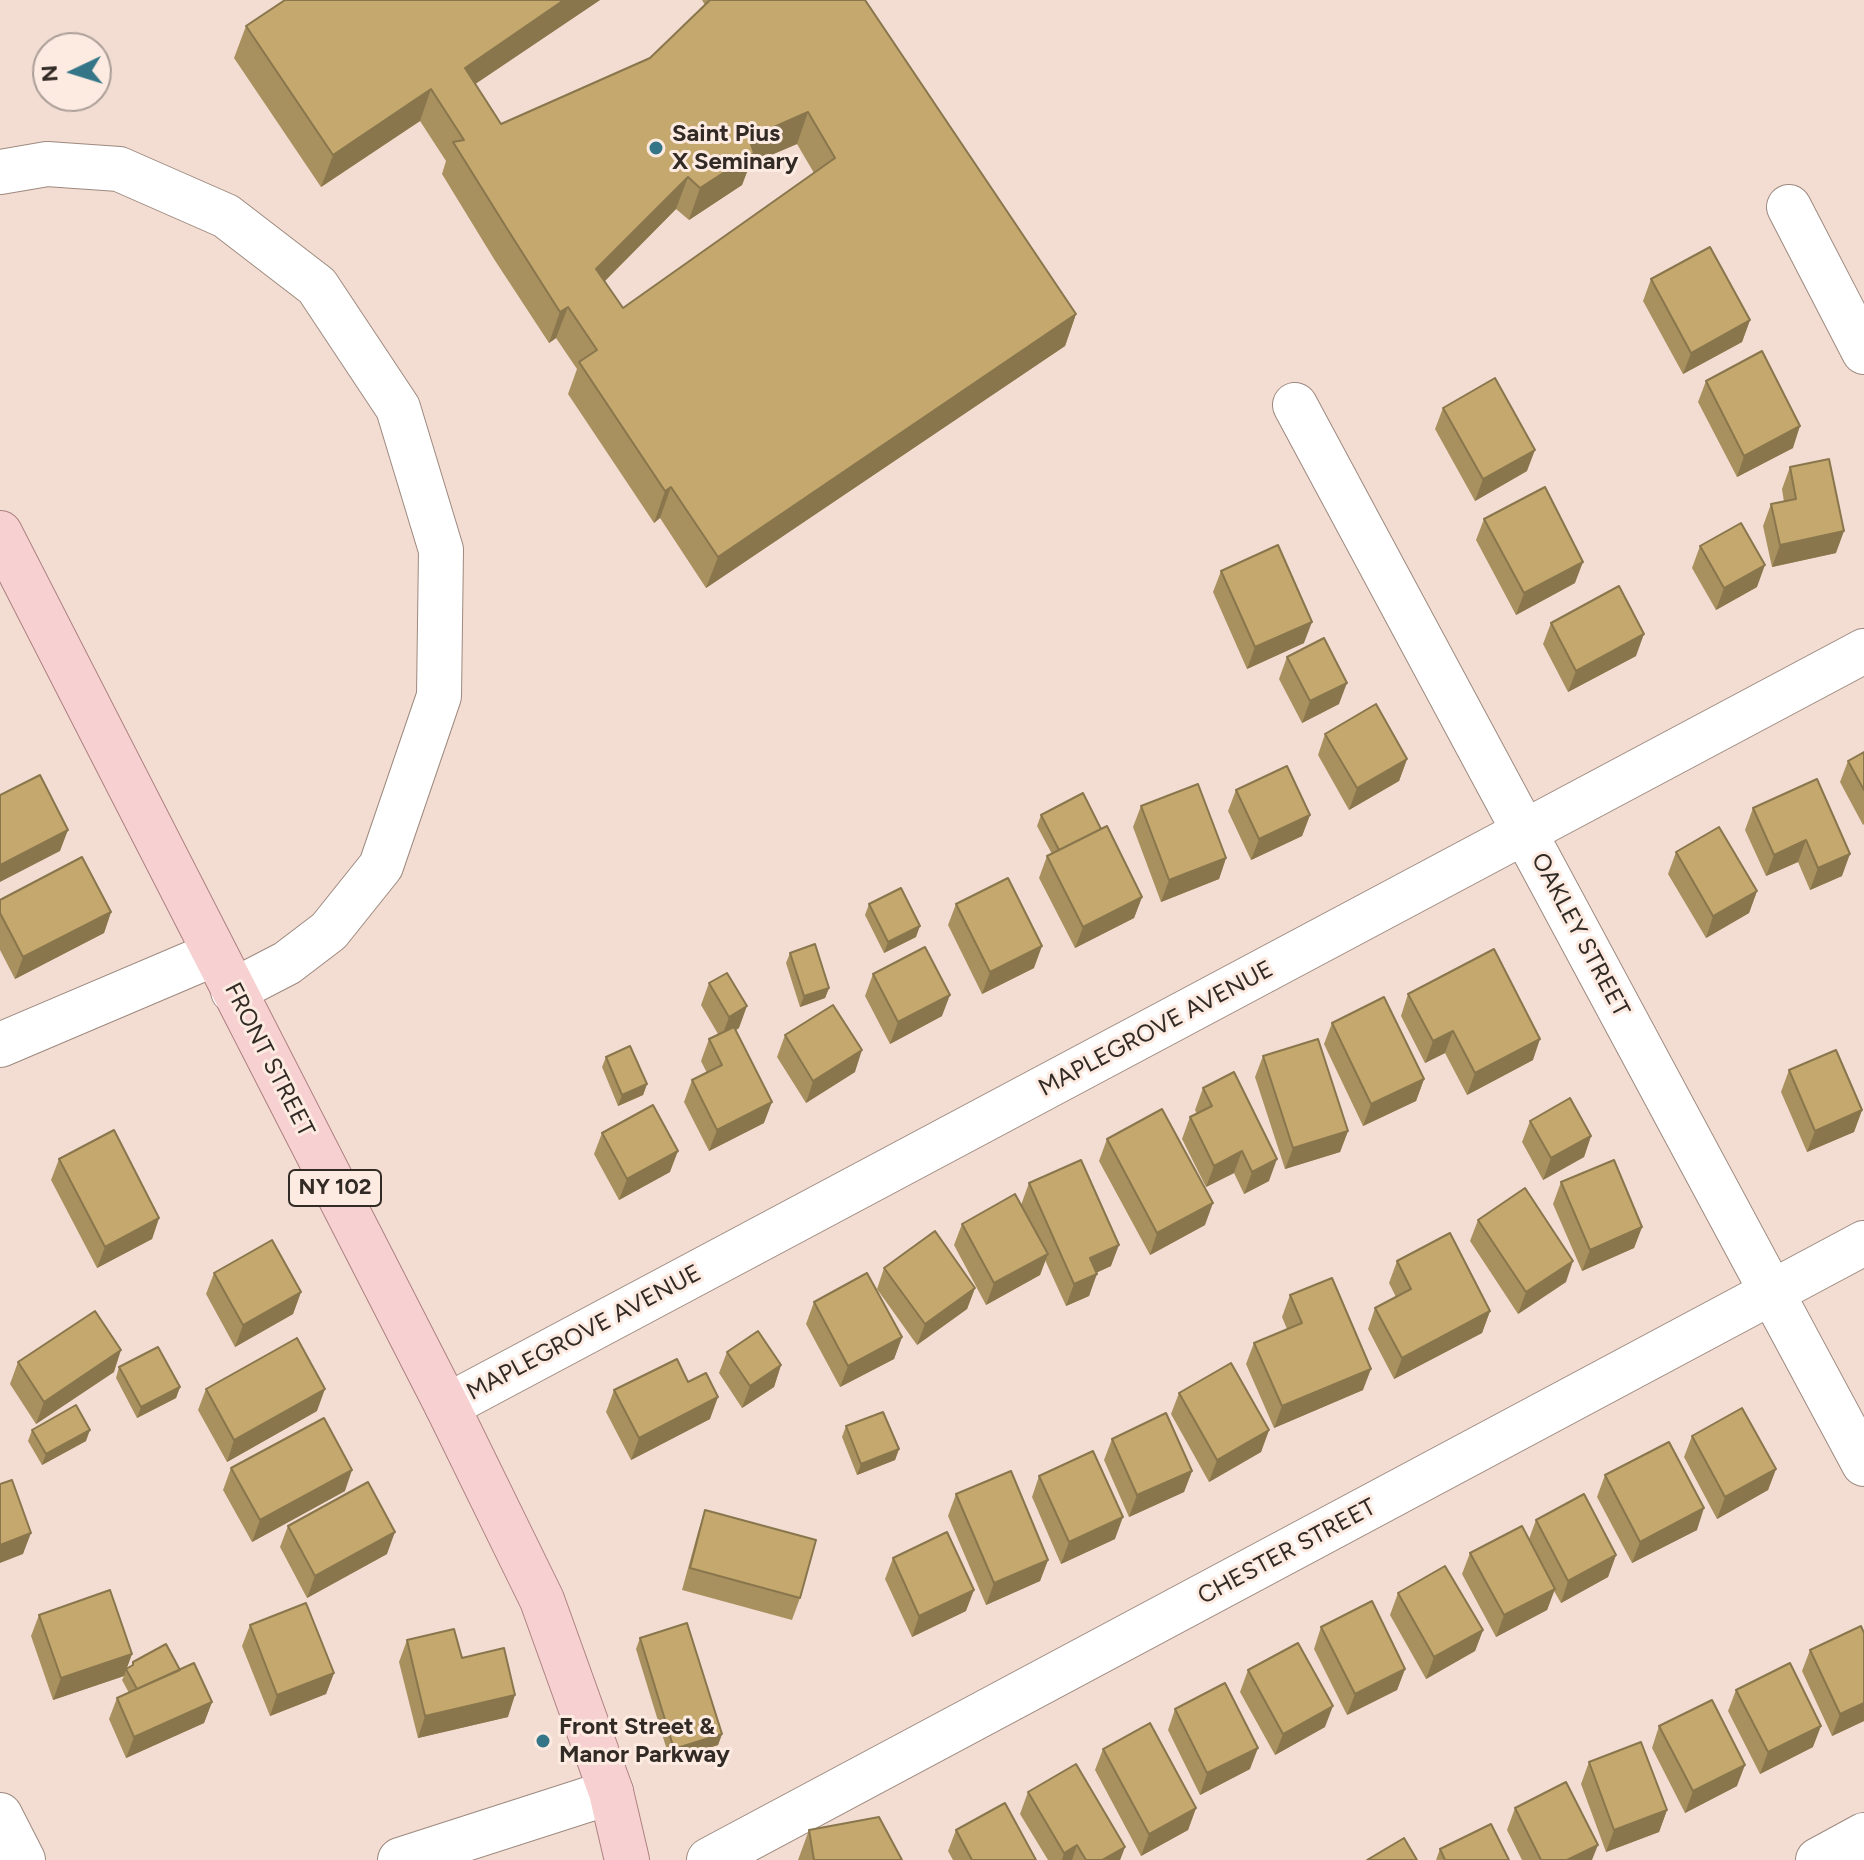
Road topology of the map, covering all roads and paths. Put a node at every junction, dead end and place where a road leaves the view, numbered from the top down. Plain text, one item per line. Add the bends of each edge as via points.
1 (0, 172) edge
2 (1789, 207) dead end
3 (1864, 352) edge
4 (1295, 405) dead end
5 (0, 533) edge
6 (1864, 651) edge
7 (1525, 833) junction
8 (223, 972) junction
9 (0, 1045) edge
10 (1864, 1243) edge
11 (1772, 1293) junction
12 (447, 1406) junction
13 (1864, 1464) edge
14 (611, 1792) junction
15 (0, 1815) edge
16 (1864, 1835) edge
17 (23, 1860) edge
18 (400, 1860) edge
19 (627, 1860) edge
20 (709, 1860) edge
21 (1818, 1860) edge

1 - 8 street via 47,164 119,169 226,216 317,286 398,408 441,550 439,696 381,866 329,931 287,963
2 - 3 street
4 - 7 street, OAKLEY STREET
5 - 8 main road, FRONT STREET / NY 102
6 - 7 street, MAPLEGROVE AVENUE
7 - 11 street, OAKLEY STREET
7 - 12 street, MAPLEGROVE AVENUE
8 - 9 street
8 - 12 main road, FRONT STREET / NY 102
10 - 11 street, CHESTER STREET
11 - 13 street, OAKLEY STREET
11 - 20 street, CHESTER STREET
12 - 14 main road, FRONT STREET / NY 102 via 542,1600
14 - 18 street
14 - 19 main road, FRONT STREET / NY 102
15 - 17 street
16 - 21 street

